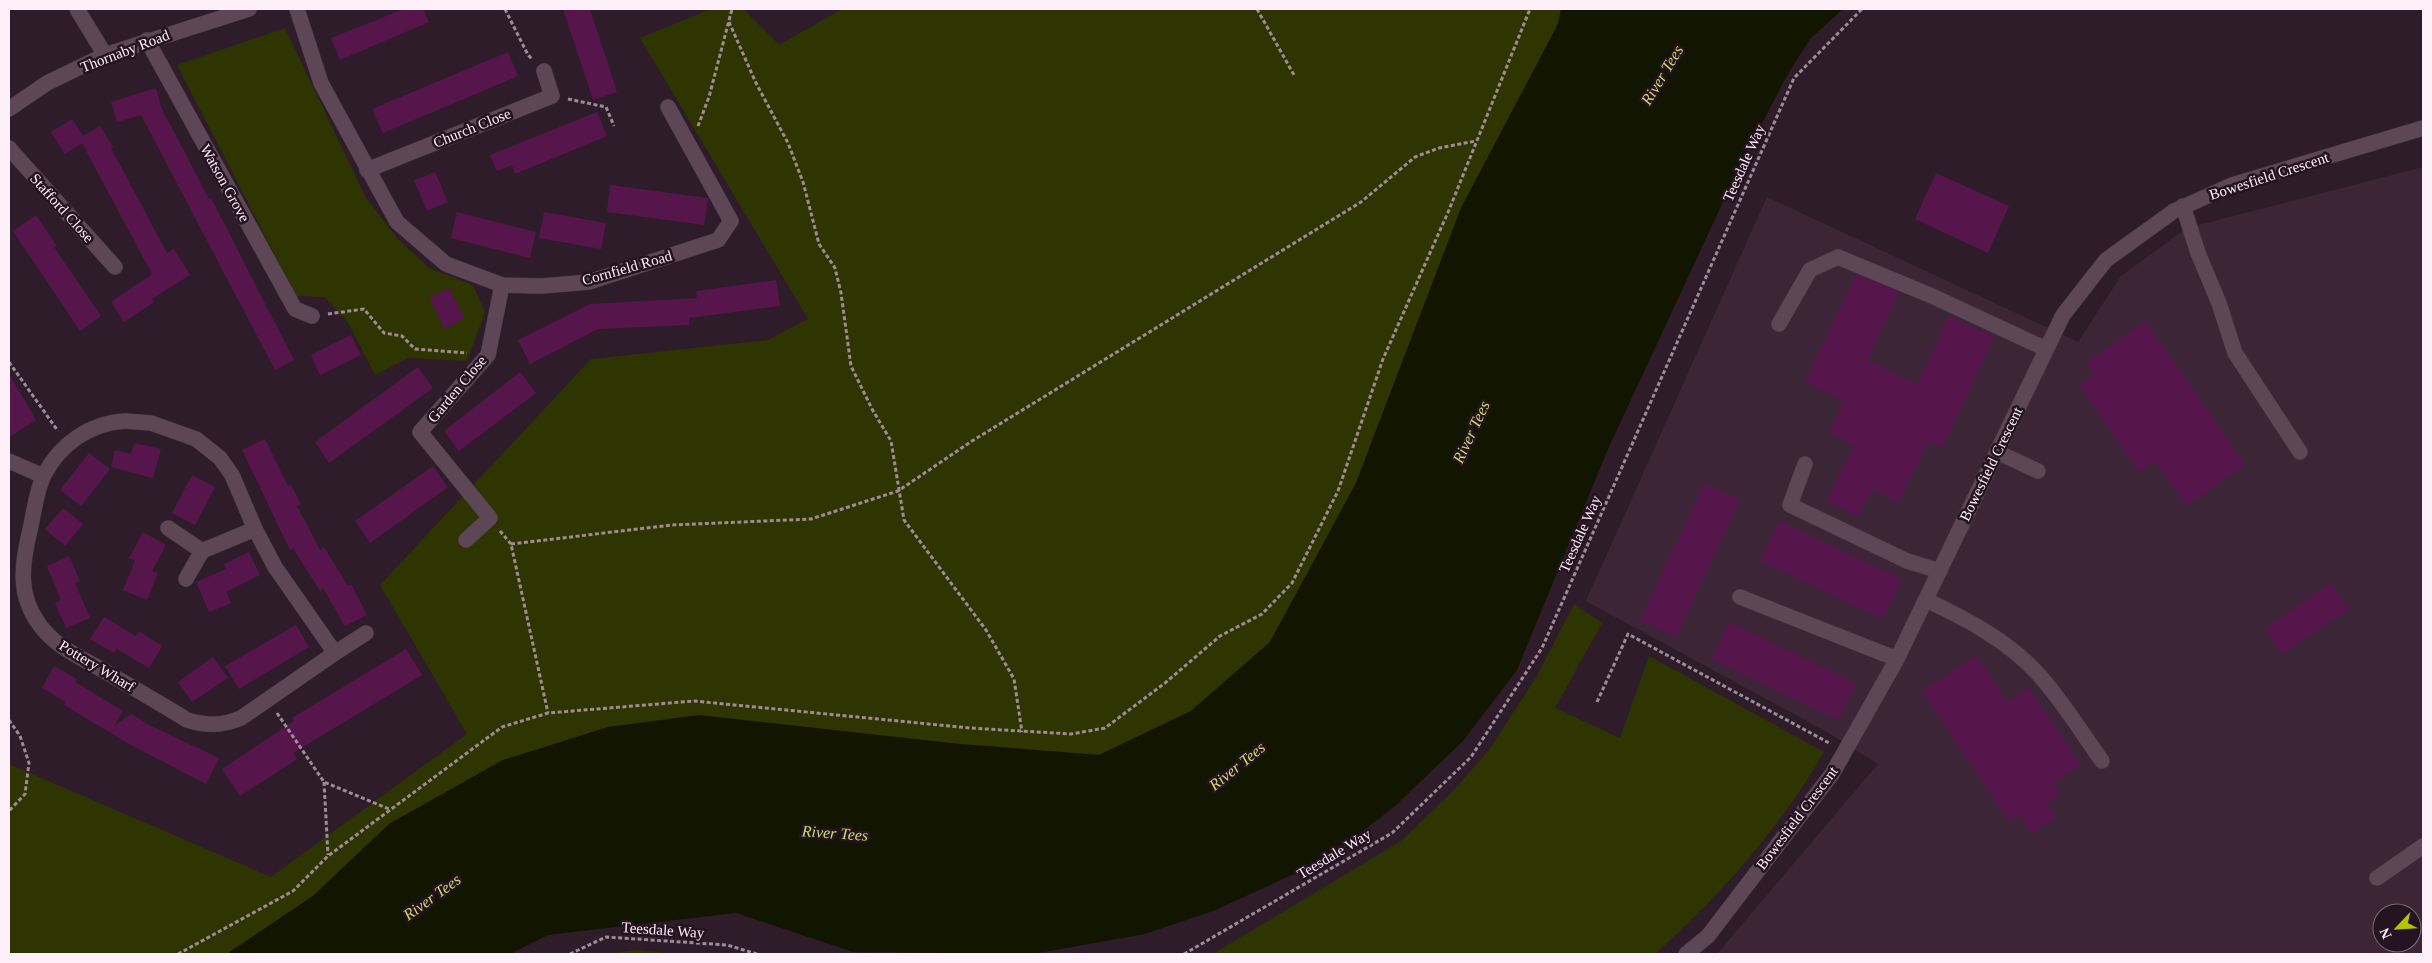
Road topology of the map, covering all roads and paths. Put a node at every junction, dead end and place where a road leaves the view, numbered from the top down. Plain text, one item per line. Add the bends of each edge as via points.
1 (77, 9) edge
2 (297, 9) edge
3 (505, 9) edge
4 (732, 9) edge
5 (1257, 9) edge
6 (1530, 9) edge
7 (1862, 9) edge
8 (243, 10) edge
9 (729, 22) junction
10 (147, 40) junction
11 (105, 55) junction
12 (544, 71) joint
13 (1294, 75) dead end
14 (552, 96) junction
15 (668, 107) dead end
16 (9, 109) edge
17 (614, 126) dead end
18 (2423, 128) edge
19 (1476, 142) junction
20 (9, 148) edge
21 (690, 148) junction
22 (367, 170) junction
23 (2183, 206) junction
24 (115, 267) dead end
25 (502, 285) junction
26 (312, 316) joint
27 (1778, 324) dead end
28 (2046, 349) junction
29 (488, 355) junction
30 (9, 362) edge
31 (68, 445) junction
32 (1997, 452) junction
33 (2300, 452) dead end
34 (9, 461) edge
35 (1804, 464) dead end
36 (2038, 470) dead end
37 (44, 476) junction
38 (898, 491) junction
39 (490, 518) junction
40 (168, 528) dead end
41 (255, 529) junction
42 (466, 540) dead end
43 (510, 544) junction
44 (202, 551) junction
45 (1940, 571) junction
46 (186, 579) dead end
47 (1740, 597) dead end
48 (1926, 600) junction
49 (366, 633) dead end
50 (335, 654) junction
51 (1897, 659) junction
52 (269, 700) junction
53 (1597, 702) dead end
54 (548, 712) junction
55 (9, 720) edge
56 (1022, 732) junction
57 (1845, 751) junction
58 (2102, 761) dead end
59 (324, 782) junction
60 (389, 809) junction
61 (9, 811) edge
62 (2423, 846) edge
63 (328, 856) junction
64 (2377, 878) dead end
65 (178, 954) edge
66 (570, 954) edge
67 (757, 954) edge
68 (1184, 954) edge
69 (1686, 954) edge

1 - 11 street
2 - 22 street, Cornfield Road via 321,83
3 - 12 path via 528,55
4 - 9 path
5 - 13 path
6 - 19 path
7 - 68 path, Teesdale Way via 1794,78 1542,648 1471,757 1392,833
8 - 10 street, Thornaby Road
9 - 21 path via 709,97
9 - 38 path via 788,143 803,182 819,244 835,268 851,366 891,441
10 - 11 street, Thornaby Road
10 - 26 street, Watson Grove via 295,309
11 - 16 street, Thornaby Road via 47,83
12 - 14 street
14 - 17 path via 606,107
14 - 22 street, Church Close
15 - 21 street, Cornfield Road
18 - 23 street, Bowesfield Crescent via 2232,184
19 - 38 path via 1440,148 1415,157 1361,202 972,441
19 - 56 path via 1383,359 1338,491 1292,583 1262,614 1220,636 1105,728 1071,734
20 - 24 street, Stafford Close
21 - 25 street, Cornfield Road via 731,221 718,240 589,282
22 - 25 street, Cornfield Road via 397,222 446,264
23 - 28 street, Bowesfield Crescent via 2106,260 2063,315
23 - 33 street via 2234,353
25 - 29 street, Garden Close
26 - 29 path via 364,309 384,333 402,336 415,349
27 - 28 street via 1810,270 1838,257
28 - 32 street, Bowesfield Crescent
29 - 39 street, Garden Close via 420,432
30 - 31 path
31 - 37 street, Pottery Wharf
31 - 41 street, Pottery Wharf via 78,435 97,426 125,421 151,423 196,439 220,458 232,476
32 - 36 street
32 - 45 street, Bowesfield Crescent
34 - 37 street
35 - 45 street via 1790,504 1907,561
37 - 52 street, Pottery Wharf via 22,574 31,611 50,637 60,646 199,724 230,722
38 - 43 path via 811,519 672,525
38 - 56 path via 904,520 981,623 1014,679
39 - 42 street
39 - 43 path
40 - 44 street
41 - 44 street
41 - 50 street, Pottery Wharf via 288,587
43 - 54 path
44 - 46 street
45 - 48 street, Bowesfield Crescent
47 - 51 street
48 - 51 street, Bowesfield Crescent
48 - 58 street via 2004,643 2040,676
49 - 50 street
50 - 52 street, Pottery Wharf
51 - 57 street, Bowesfield Crescent
52 - 59 path
53 - 57 path via 1628,634
54 - 56 path via 694,702
54 - 60 path via 502,726
55 - 61 path via 20,736 29,763 25,794
57 - 69 street, Bowesfield Crescent via 1832,774 1708,936
59 - 60 path
59 - 63 path
60 - 63 path
62 - 64 street
63 - 65 path via 293,892
66 - 67 path, Teesdale Way via 606,937 727,945

